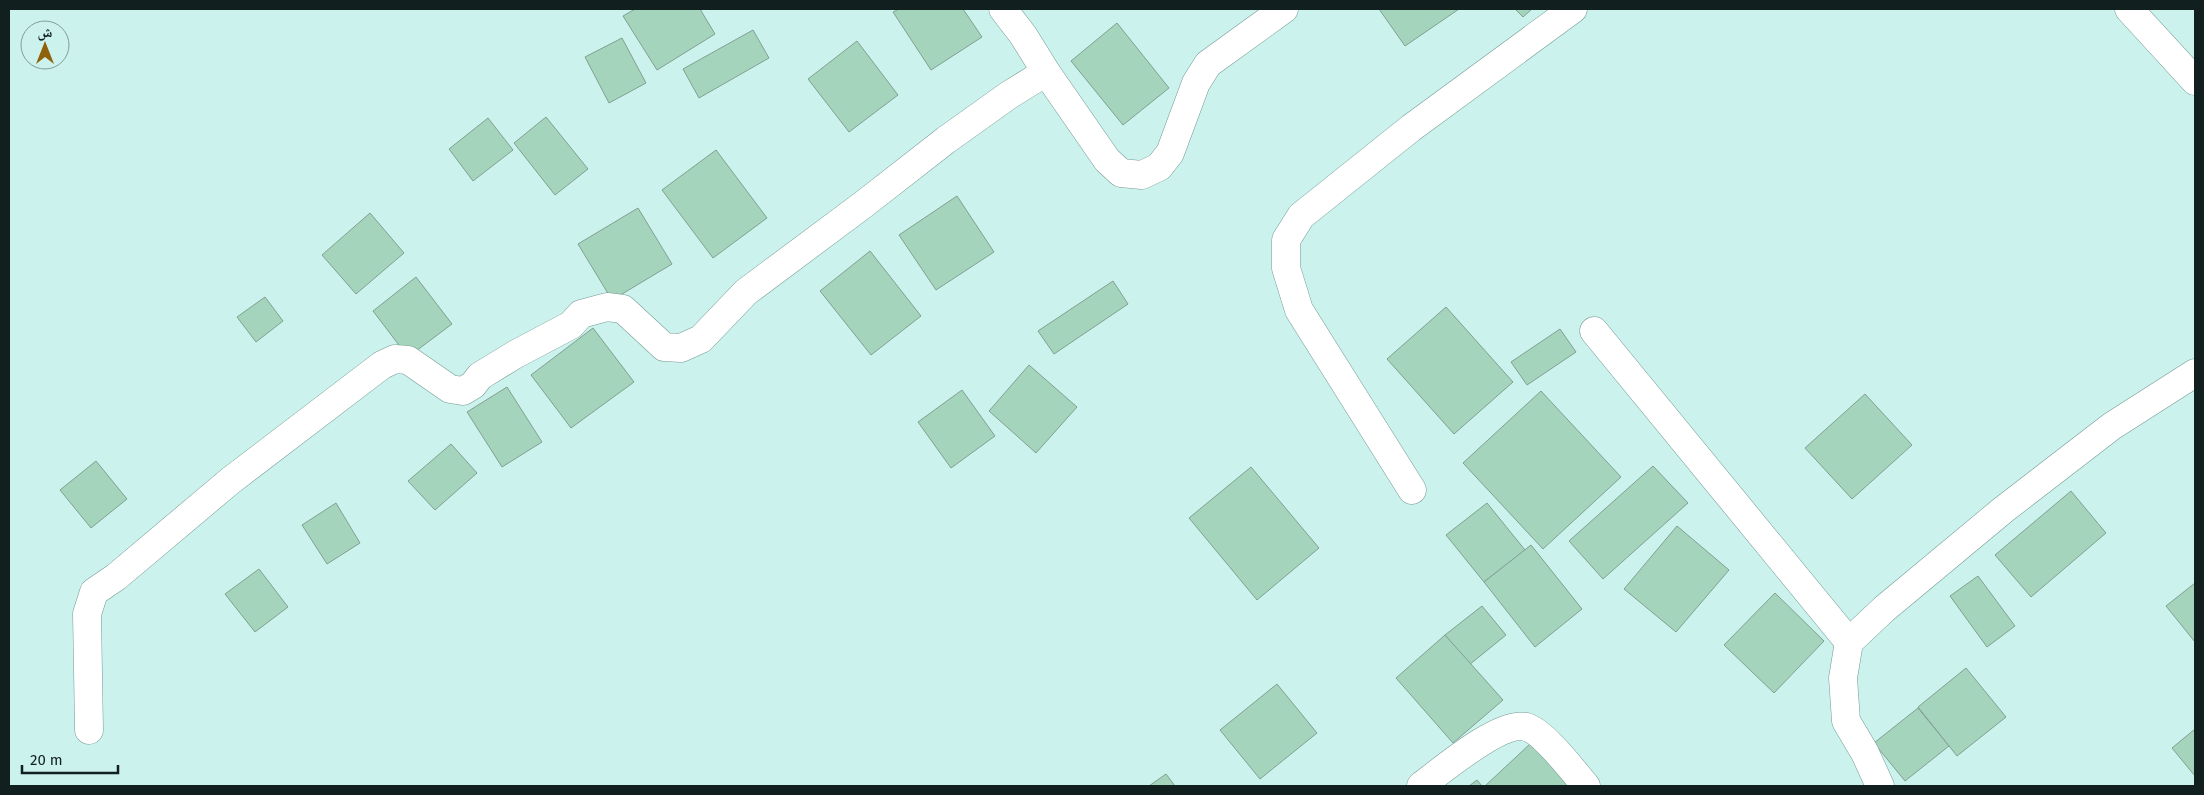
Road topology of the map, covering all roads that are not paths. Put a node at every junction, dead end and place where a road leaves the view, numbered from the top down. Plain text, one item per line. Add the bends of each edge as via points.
1 (1003, 9) edge
2 (1284, 9) edge
3 (1573, 9) edge
4 (2129, 9) edge
5 (1046, 72) junction
6 (2195, 81) edge
7 (1594, 331) dead end
8 (2195, 373) edge
9 (1412, 490) dead end
10 (1849, 642) junction
11 (89, 730) dead end
12 (1421, 786) edge
13 (1586, 786) edge
14 (1880, 786) edge

1 - 5 street
2 - 5 street via 1208,64 1196,83 1170,153 1159,167 1142,175 1121,173 1107,160
3 - 9 street via 1411,128 1308,210 1286,240 1286,268 1299,310
4 - 6 street
5 - 11 street via 946,140 746,292 701,338 680,348 664,347 622,309 607,307 581,314 571,325 516,354 480,376 463,391 450,389 408,360 394,359 382,365 230,481 94,592 87,614
7 - 10 street
8 - 10 street via 2112,426 2003,510
10 - 14 street via 1842,678 1846,721
12 - 13 street via 1474,746 1512,728 1525,726 1554,749

